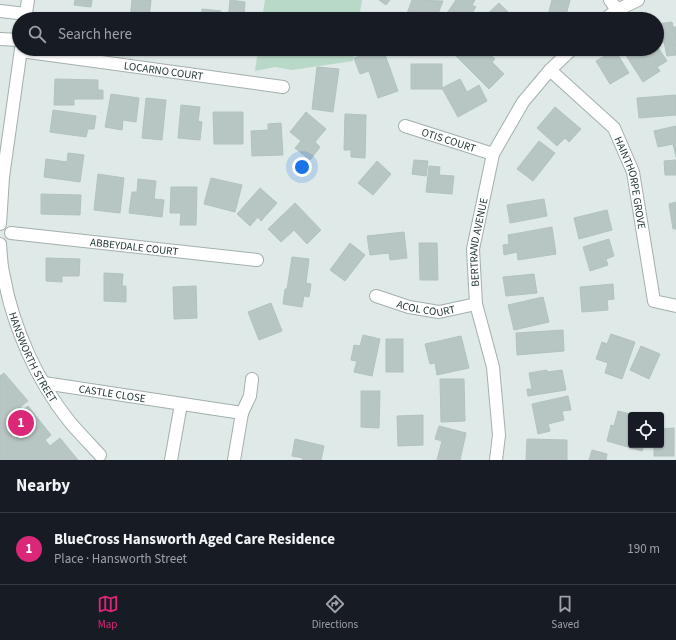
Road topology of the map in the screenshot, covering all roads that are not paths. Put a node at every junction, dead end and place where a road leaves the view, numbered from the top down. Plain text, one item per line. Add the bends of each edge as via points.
1 (28, 0) edge
2 (638, 0) edge
3 (614, 5) edge
4 (0, 11) edge
5 (26, 12) edge
6 (12, 13) edge
7 (0, 38) edge
8 (12, 43) edge
9 (20, 56) edge
10 (80, 56) edge
11 (565, 56) edge
12 (550, 70) junction
13 (283, 87) dead end
14 (405, 126) dead end
15 (493, 154) junction
16 (0, 225) edge
17 (11, 233) junction
18 (0, 243) edge
19 (257, 260) dead end
20 (376, 296) dead end
21 (476, 304) junction
22 (676, 306) edge
23 (252, 379) dead end
24 (44, 382) junction
25 (181, 404) junction
26 (242, 413) junction
27 (100, 455) dead end
28 (171, 460) edge
29 (234, 460) edge
30 (496, 460) edge

1 - 5 street
2 - 3 street
4 - 6 street
7 - 8 street, LOCARNO COURT
9 - 16 street via 3,177
10 - 13 street, LOCARNO COURT
11 - 12 street, BERTRAND AVENUE
12 - 15 street, BERTRAND AVENUE via 523,102
12 - 22 street, HAINTHORPE GROVE via 614,128 633,172 654,301
14 - 15 street, OTIS COURT
15 - 21 street, BERTRAND AVENUE via 473,249
16 - 17 street via 8,228
17 - 18 street via 8,241
17 - 19 street, ABBEYDALE COURT
18 - 24 street, HANSWORTH STREET via 3,276 14,315 24,345
20 - 21 street, ACOL COURT via 409,307 439,312
21 - 30 street, BERTRAND AVENUE via 493,367 499,435
23 - 26 street via 250,396
24 - 25 street, CASTLE CLOSE
24 - 27 street, HANSWORTH STREET via 69,420
25 - 26 street, CASTLE CLOSE
25 - 28 street
26 - 29 street

